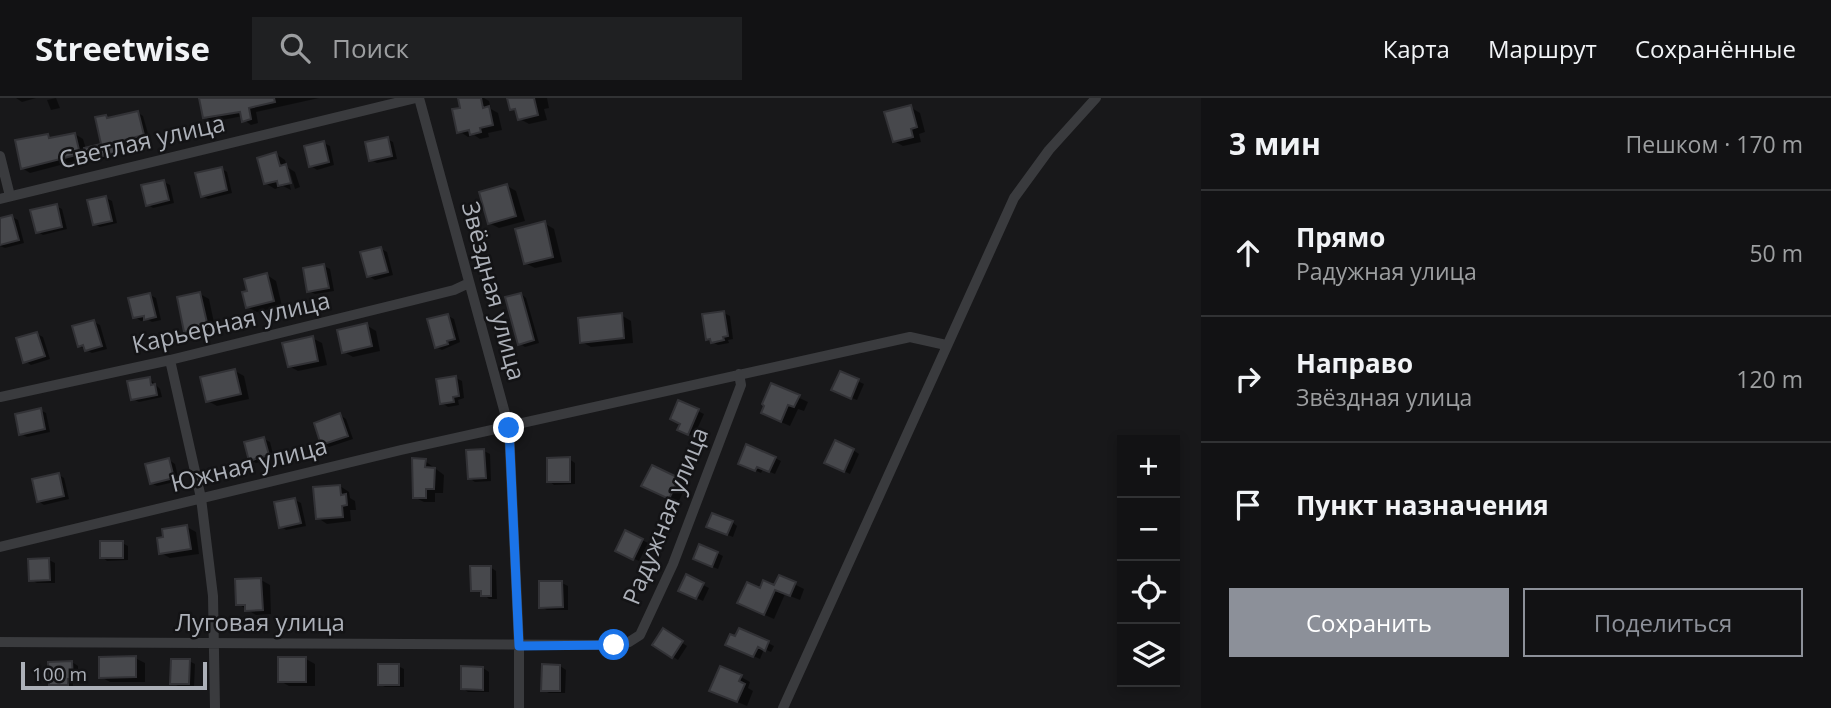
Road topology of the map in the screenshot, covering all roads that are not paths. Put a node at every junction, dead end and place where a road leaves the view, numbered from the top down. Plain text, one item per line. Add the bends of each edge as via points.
1 (417, 98) edge
2 (1096, 98) edge
3 (0, 156) edge
4 (5, 197) edge
5 (469, 283) junction
6 (946, 345) junction
7 (170, 360) junction
8 (739, 374) junction
9 (0, 397) edge
10 (509, 428) junction
11 (201, 498) junction
12 (0, 547) edge
13 (0, 642) edge
14 (212, 643) junction
15 (519, 646) junction
16 (215, 708) edge
17 (519, 708) edge
18 (783, 708) edge

1 - 4 street, Светлая улица
1 - 5 street, Звёздная улица
2 - 6 street via 1014,198
3 - 4 street
5 - 7 street, Карьерная улица
5 - 10 street, Звёздная улица
6 - 8 street, Южная улица via 909,337
6 - 18 street
7 - 9 street, Карьерная улица
7 - 11 street
8 - 10 street, Южная улица
8 - 15 street, Радужная улица via 741,385 673,565 640,635 614,645
10 - 11 street, Южная улица
10 - 15 street, Звёздная улица
11 - 12 street, Южная улица
11 - 14 street via 213,596
13 - 14 street, Луговая улица
14 - 15 street, Луговая улица
14 - 16 street
15 - 17 street, Звёздная улица

